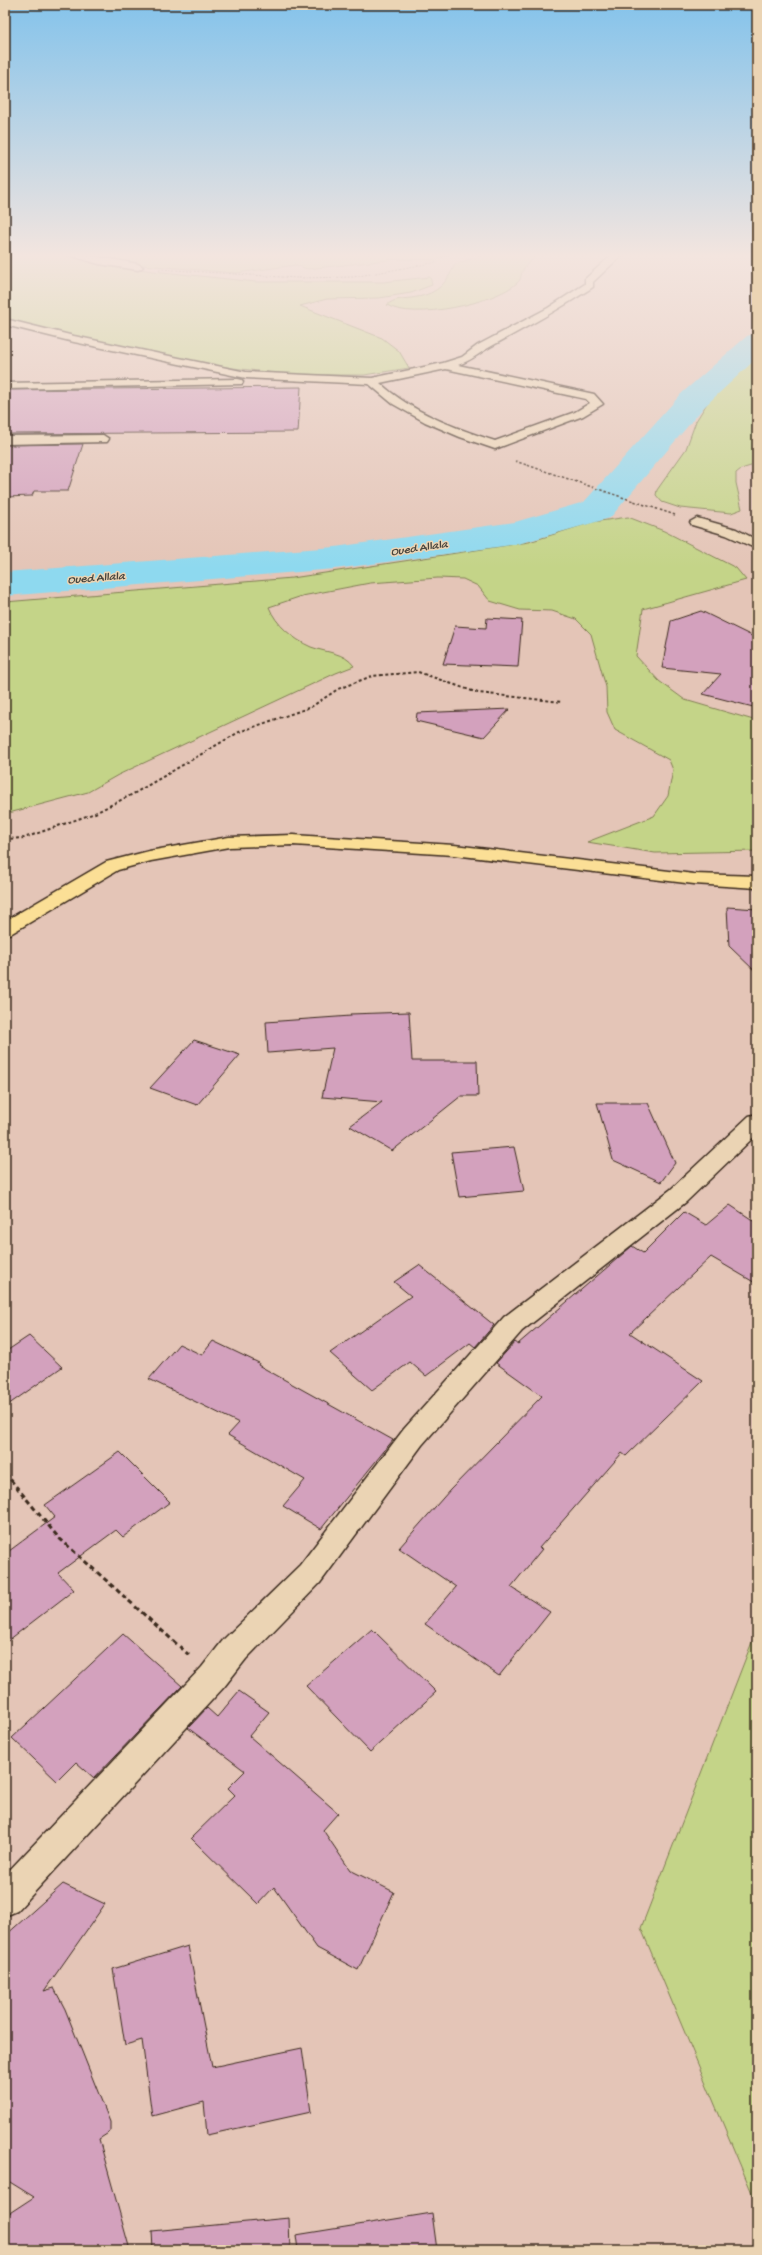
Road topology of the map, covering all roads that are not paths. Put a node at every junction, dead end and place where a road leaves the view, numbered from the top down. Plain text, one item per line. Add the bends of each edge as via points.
1 (164, 358) edge
2 (467, 358) edge
3 (446, 366) junction
4 (246, 375) junction
5 (372, 381) junction
6 (5, 386) edge
7 (103, 439) dead end
8 (5, 440) edge
9 (697, 522) road end
10 (757, 545) edge
11 (757, 882) edge
12 (5, 929) edge
13 (757, 1121) edge
14 (5, 1899) edge

1 - 4 street
2 - 3 street
3 - 5 street
3 - 5 street via 590,396 597,404 579,414 494,445 410,410 383,394
4 - 5 street
4 - 6 street via 242,381 227,382
7 - 8 street
9 - 10 street via 731,532
11 - 12 main road via 694,879 454,850 293,840 230,842 149,856 112,866
13 - 14 street via 678,1196 513,1324 413,1437 310,1574 235,1649 213,1677

